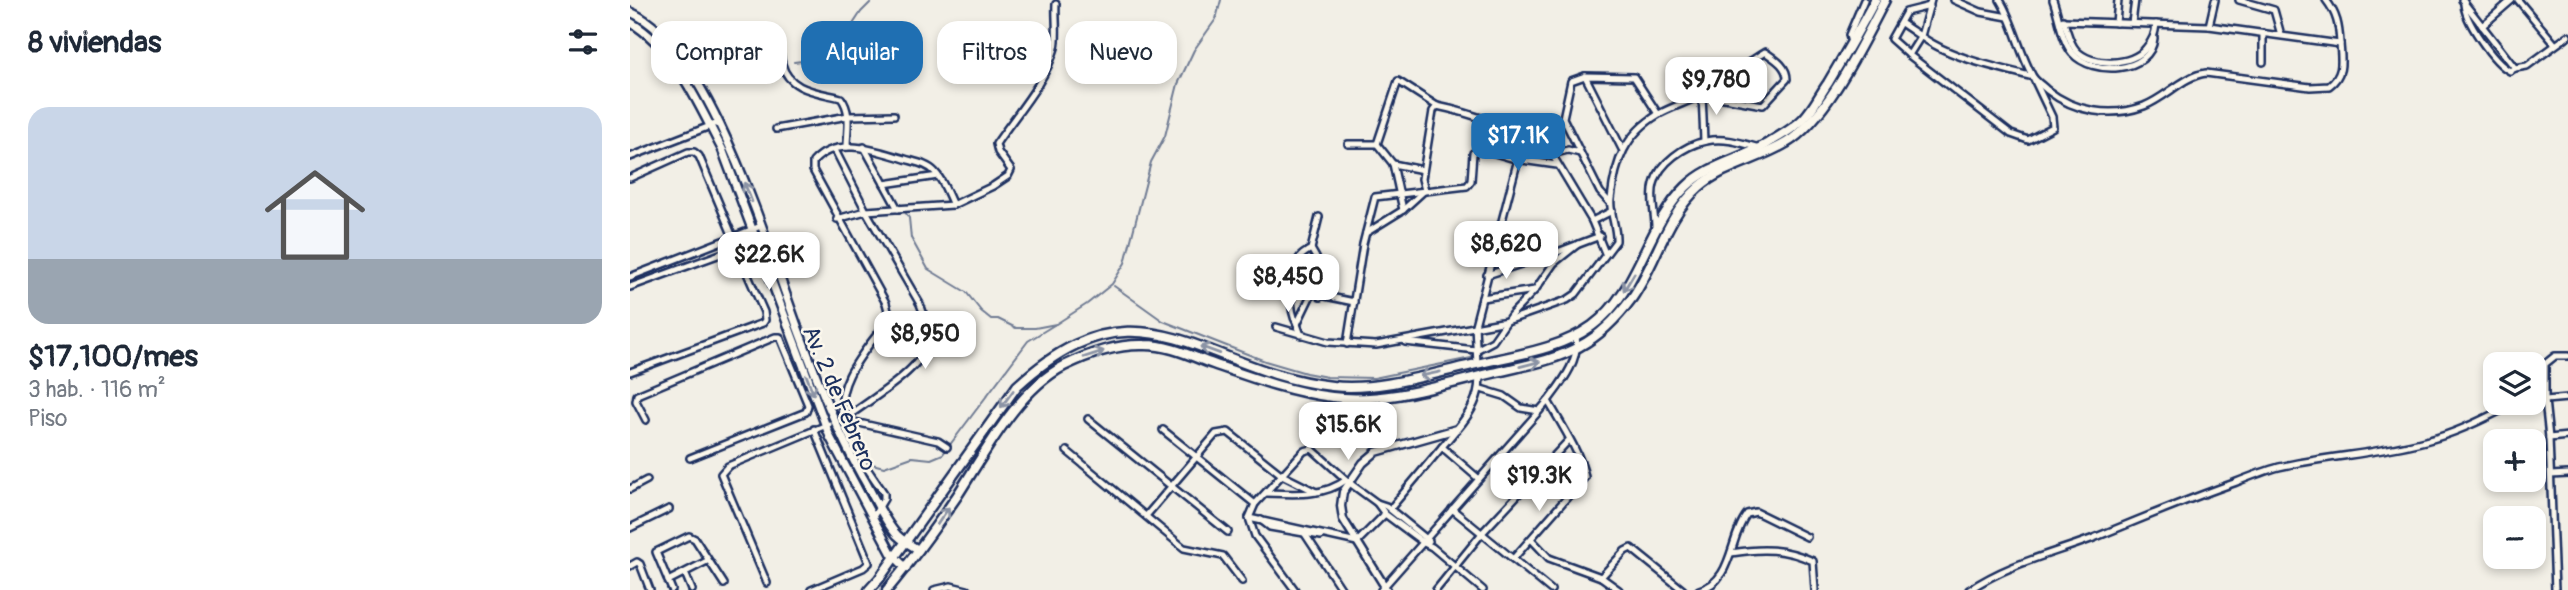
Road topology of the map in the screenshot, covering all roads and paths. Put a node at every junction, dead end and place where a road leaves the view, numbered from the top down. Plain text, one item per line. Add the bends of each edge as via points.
1 (1864, 0) edge
2 (1875, 0) edge
3 (1884, 0) edge
4 (1954, 0) edge
5 (2000, 0) edge
6 (2053, 0) edge
7 (2118, 0) edge
8 (2215, 0) edge
9 (2239, 0) edge
10 (2326, 0) edge
11 (2515, 0) edge
12 (2463, 1) edge
13 (1930, 3) edge
14 (2134, 3) edge
15 (1056, 4) dead end
16 (630, 12) edge
17 (2008, 17) junction
18 (630, 22) edge
19 (2062, 22) junction
20 (1901, 23) junction
21 (2116, 23) junction
22 (2132, 23) junction
23 (2156, 24) junction
24 (2209, 26) junction
25 (2482, 26) junction
26 (2263, 33) junction
27 (1921, 36) junction
28 (2281, 36) junction
29 (2568, 36) edge
30 (1851, 43) junction
31 (2340, 44) junction
32 (2555, 44) junction
33 (1909, 55) junction
34 (2263, 62) dead end
35 (2515, 68) junction
36 (787, 74) edge
37 (1585, 76) junction
38 (2033, 77) junction
39 (1702, 94) junction
40 (1437, 106) junction
41 (1658, 114) junction
42 (894, 115) dead end
43 (848, 116) junction
44 (713, 124) junction
45 (776, 129) dead end
46 (1704, 141) junction
47 (1348, 144) dead end
48 (1377, 144) junction
49 (846, 147) junction
50 (864, 147) junction
51 (1759, 148) junction
52 (1622, 149) junction
53 (835, 150) junction
54 (1580, 153) junction
55 (1552, 154) junction
56 (630, 158) edge
57 (1518, 159) junction
58 (1393, 164) junction
59 (1558, 165) junction
60 (1423, 170) junction
61 (938, 176) junction
62 (630, 178) edge
63 (884, 184) junction
64 (1425, 190) junction
65 (1400, 192) junction
66 (1610, 203) junction
67 (953, 205) junction
68 (898, 209) junction
69 (866, 211) junction
70 (1403, 211) junction
71 (1612, 211) junction
72 (1319, 217) dead end
73 (837, 219) junction
74 (1592, 221) junction
75 (761, 226) junction
76 (1656, 230) junction
77 (751, 231) junction
78 (1365, 234) junction
79 (1600, 236) junction
80 (733, 237) junction
81 (767, 237) junction
82 (756, 241) junction
83 (1578, 244) junction
84 (736, 248) junction
85 (1311, 249) junction
86 (1605, 253) junction
87 (1260, 271) dead end
88 (1487, 275) junction
89 (630, 277) edge
90 (630, 287) edge
91 (1292, 289) junction
92 (1535, 290) junction
93 (1311, 295) junction
94 (1320, 297) junction
95 (1482, 298) junction
96 (1354, 302) junction
97 (1507, 321) junction
98 (1297, 324) junction
99 (1475, 325) junction
100 (1276, 327) dead end
101 (1301, 335) junction
102 (796, 336) junction
103 (1576, 336) junction
104 (782, 341) junction
105 (1397, 341) junction
106 (1347, 344) junction
107 (1578, 348) junction
108 (1476, 350) junction
109 (2568, 356) edge
110 (2546, 363) edge
111 (1476, 364) junction
112 (630, 372) edge
113 (1479, 376) junction
114 (1331, 386) junction
115 (1481, 389) junction
116 (1331, 397) junction
117 (2568, 398) edge
118 (2546, 400) edge
119 (1548, 401) junction
120 (2546, 410) edge
121 (1539, 411) junction
122 (2492, 415) edge
123 (646, 419) dead end
124 (1088, 419) dead end
125 (835, 421) junction
126 (826, 425) junction
127 (814, 429) junction
128 (1457, 429) junction
129 (1163, 430) dead end
130 (2568, 436) edge
131 (2549, 438) junction
132 (1569, 440) junction
133 (947, 447) dead end
134 (1442, 447) junction
135 (1067, 451) dead end
136 (1194, 457) junction
137 (690, 458) dead end
138 (2568, 474) edge
139 (1282, 475) junction
140 (2551, 475) junction
141 (647, 480) dead end
142 (1479, 480) junction
143 (1348, 482) junction
144 (1171, 486) junction
145 (630, 489) edge
146 (1316, 492) junction
147 (1266, 493) junction
148 (1255, 504) junction
149 (880, 507) junction
150 (669, 509) dead end
151 (1452, 509) junction
152 (1387, 511) junction
153 (1146, 516) junction
154 (873, 517) junction
155 (1249, 518) junction
156 (1261, 520) junction
157 (630, 528) edge
158 (1483, 531) junction
159 (1228, 532) dead end
160 (1305, 534) junction
161 (1335, 535) junction
162 (1807, 537) dead end
163 (1532, 540) junction
164 (1357, 541) junction
165 (1426, 541) junction
166 (906, 542) junction
167 (919, 550) junction
168 (1731, 553) junction
169 (895, 558) junction
170 (1513, 559) junction
171 (707, 561) junction
172 (630, 566) edge
173 (1455, 567) junction
174 (906, 568) junction
175 (685, 573) junction
176 (1601, 577) junction
177 (1242, 581) dead end
178 (668, 582) junction
179 (767, 583) dead end
180 (724, 584) dead end
181 (1385, 588) edge
182 (1681, 589) edge
183 (650, 590) edge
184 (672, 590) edge
185 (692, 590) edge
186 (811, 590) edge
187 (869, 590) edge
188 (887, 590) edge
189 (934, 590) edge
190 (967, 590) edge
191 (1295, 590) edge
192 (1342, 590) edge
193 (1436, 590) edge
194 (1483, 590) edge
195 (1551, 590) edge
196 (1619, 590) edge
197 (1699, 590) edge
198 (1815, 590) edge
199 (1969, 590) edge
200 (2555, 590) edge

1 - 30 street via 1849,35
2 - 30 main road
3 - 107 main road via 1829,99 1807,127 1787,143 1699,187 1673,217 1633,296 1598,335
4 - 17 street
5 - 17 street
6 - 19 street
7 - 14 street
7 - 21 street
8 - 24 street
9 - 28 street via 2274,10
10 - 31 street via 2337,20
11 - 25 street
11 - 32 street
12 - 25 street
12 - 35 street via 2463,10 2484,44 2505,68
13 - 20 street via 1906,12
13 - 27 street
14 - 22 street
15 - 67 street via 1056,45 1051,59 996,144 1011,170 1008,176
16 - 44 main road, Av. 2 de Febrero via 648,20 670,41 688,68
17 - 38 street
18 - 44 main road, Av. 2 de Febrero via 661,46
19 - 21 street
19 - 23 street via 2076,50 2097,60 2118,62 2141,53 2154,38
20 - 27 street
20 - 33 street via 1891,39
21 - 22 street
22 - 23 street
23 - 24 street
24 - 26 street
25 - 35 street
26 - 28 street
26 - 34 street
27 - 33 street
27 - 38 street via 1956,54
28 - 31 street
29 - 32 street
30 - 51 main road via 1804,118
31 - 38 street via 2341,72 2329,86 2194,74 2159,99 2117,112 2067,103
32 - 35 street via 2527,66
33 - 38 street via 2011,134 2028,140 2053,127
36 - 43 street via 802,88 841,98
37 - 41 street via 1634,77
37 - 52 street
37 - 54 street via 1570,82 1563,118
39 - 39 street via 1757,106 1767,103 1787,75 1765,52
39 - 41 street
39 - 46 street
40 - 48 street via 1398,80
40 - 55 street via 1527,135
40 - 60 street
41 - 52 street
42 - 43 street
43 - 45 street
43 - 49 street
44 - 56 street
75 -> 44 main road, Av. 2 de Febrero via 730,146
44 - 77 main road, Av. 2 de Febrero
46 - 51 street
46 - 76 street via 1661,168 1654,184
47 - 48 street
48 - 58 street
49 - 50 street
49 - 53 street
50 - 61 street via 925,164
50 - 63 street
51 - 76 main road via 1706,172 1687,186
52 - 66 street
53 - 69 street
53 - 73 street via 818,156 812,166
54 - 55 street
54 - 66 street
55 - 59 street
57 - 59 street
57 - 64 street via 1478,150 1473,153 1470,184
57 - 88 street
58 - 60 street
58 - 65 street
59 - 74 street
60 - 64 street
61 - 63 street
61 - 67 street
62 - 80 street via 694,152
63 - 68 street
64 - 65 street
64 - 70 street
65 - 70 street
65 - 78 street via 1375,197
66 - 71 street
67 - 68 street
68 - 69 street
69 - 73 street
69 - 133 street via 920,304 926,343 921,356 904,373 846,419
70 - 78 street
71 - 74 street
71 - 86 street via 1616,241
72 - 85 street
73 - 149 street via 889,312 843,386 841,399 851,438 884,493
74 - 79 street
75 - 77 street
75 - 81 main road, Av. 2 de Febrero
76 -> 103 main road via 1623,293
77 - 80 street
77 - 82 main road, Av. 2 de Febrero
78 - 96 street
79 - 83 street
79 - 86 street
80 - 89 street
81 - 82 street
81 - 102 main road, Av. 2 de Febrero
82 - 84 street
82 - 102 main road, Av. 2 de Febrero
83 - 88 street
83 - 92 street via 1554,263
84 - 90 street
84 - 112 street via 765,320
85 - 91 street via 1294,270
85 - 94 street via 1324,269
86 - 97 street via 1576,294
87 - 91 street
88 - 95 street
91 - 93 street
91 - 98 street
92 - 95 street
92 - 97 street
93 - 94 street
93 - 98 street
94 - 96 street
95 - 99 street
96 - 106 street
97 - 99 street
97 - 108 street via 1493,341
98 - 101 street
99 - 105 street
99 - 108 street
100 - 101 street
101 - 106 street
102 - 104 street
102 - 125 main road, Av. 2 de Febrero
102 -> 126 main road, Av. 2 de Febrero
103 - 107 street
103 - 111 main road
104 - 123 street via 775,337 637,395
104 - 137 street via 808,405 806,412
105 - 106 street
105 - 108 street
113 -> 107 main road
107 - 119 street
108 - 111 street
109 - 110 street via 2555,356
111 -> 114 main road via 1368,386
113 - 115 street
113 - 116 main road via 1395,395
114 - 116 main road
114 -> 166 main road via 1292,378 1159,333 1119,332 1075,344 1044,361 1017,386
115 - 121 street via 1504,396 1521,408
115 - 128 street
167 -> 116 main road via 1030,391 1079,359 1127,346 1162,347 1288,389
117 - 118 street
119 - 121 street
119 - 132 street
120 - 131 street
121 - 142 street
122 - 199 street via 2424,442 2276,468 2036,557
124 - 144 street
125 - 126 street
125 - 149 main road, Av. 2 de Febrero
126 - 127 street
126 - 154 main road, Av. 2 de Febrero
127 - 179 street via 728,466 721,474
127 - 186 street via 869,562
128 - 134 street
128 - 143 street via 1376,452
129 - 136 street
130 - 131 street
131 - 140 street
132 - 158 street
132 - 163 street via 1585,475 1583,481
134 - 142 street
134 - 152 street
135 - 153 street
136 - 139 street via 1216,434 1228,432
136 - 144 street
136 - 148 street
138 - 140 street
139 - 143 street via 1304,451 1312,449
139 - 146 street
139 - 147 street
140 - 200 street
141 - 145 street
142 - 151 street
143 - 146 street
143 - 152 street
143 - 164 street via 1341,506 1343,519
144 - 153 street
144 - 159 street
146 - 147 street
147 - 148 street
148 - 155 street
149 - 154 street
149 - 166 main road, Av. 2 de Febrero
150 - 157 street
151 - 158 street
151 - 165 street
152 - 164 street
152 - 165 street
153 - 177 street via 1184,548 1223,556
154 - 169 main road, Av. 2 de Febrero
155 - 156 street
155 - 191 street via 1255,536
156 - 160 street via 1266,526
156 - 161 street
158 - 170 street
158 - 173 street
160 - 161 street
160 - 192 street
161 - 164 street
162 - 168 street via 1756,512 1740,523
163 - 170 street
163 - 176 street via 1549,558
164 - 181 street
165 - 173 street
165 - 181 street
166 - 167 main road, Av. 2 de Febrero
166 - 169 main road
167 - 174 main road
168 - 197 street via 1726,567 1707,588
168 - 198 street via 1790,551 1813,561
169 - 174 main road, Av. 2 de Febrero
169 - 187 main road
170 - 195 street
171 - 175 street
171 - 178 street via 689,536 658,551
171 - 180 street
172 - 183 street via 640,564
173 - 193 street
173 - 194 street
174 - 188 main road
175 - 178 street
175 - 185 street
176 - 182 street via 1632,548
176 - 196 street
178 - 184 street
189 - 190 street via 951,586

